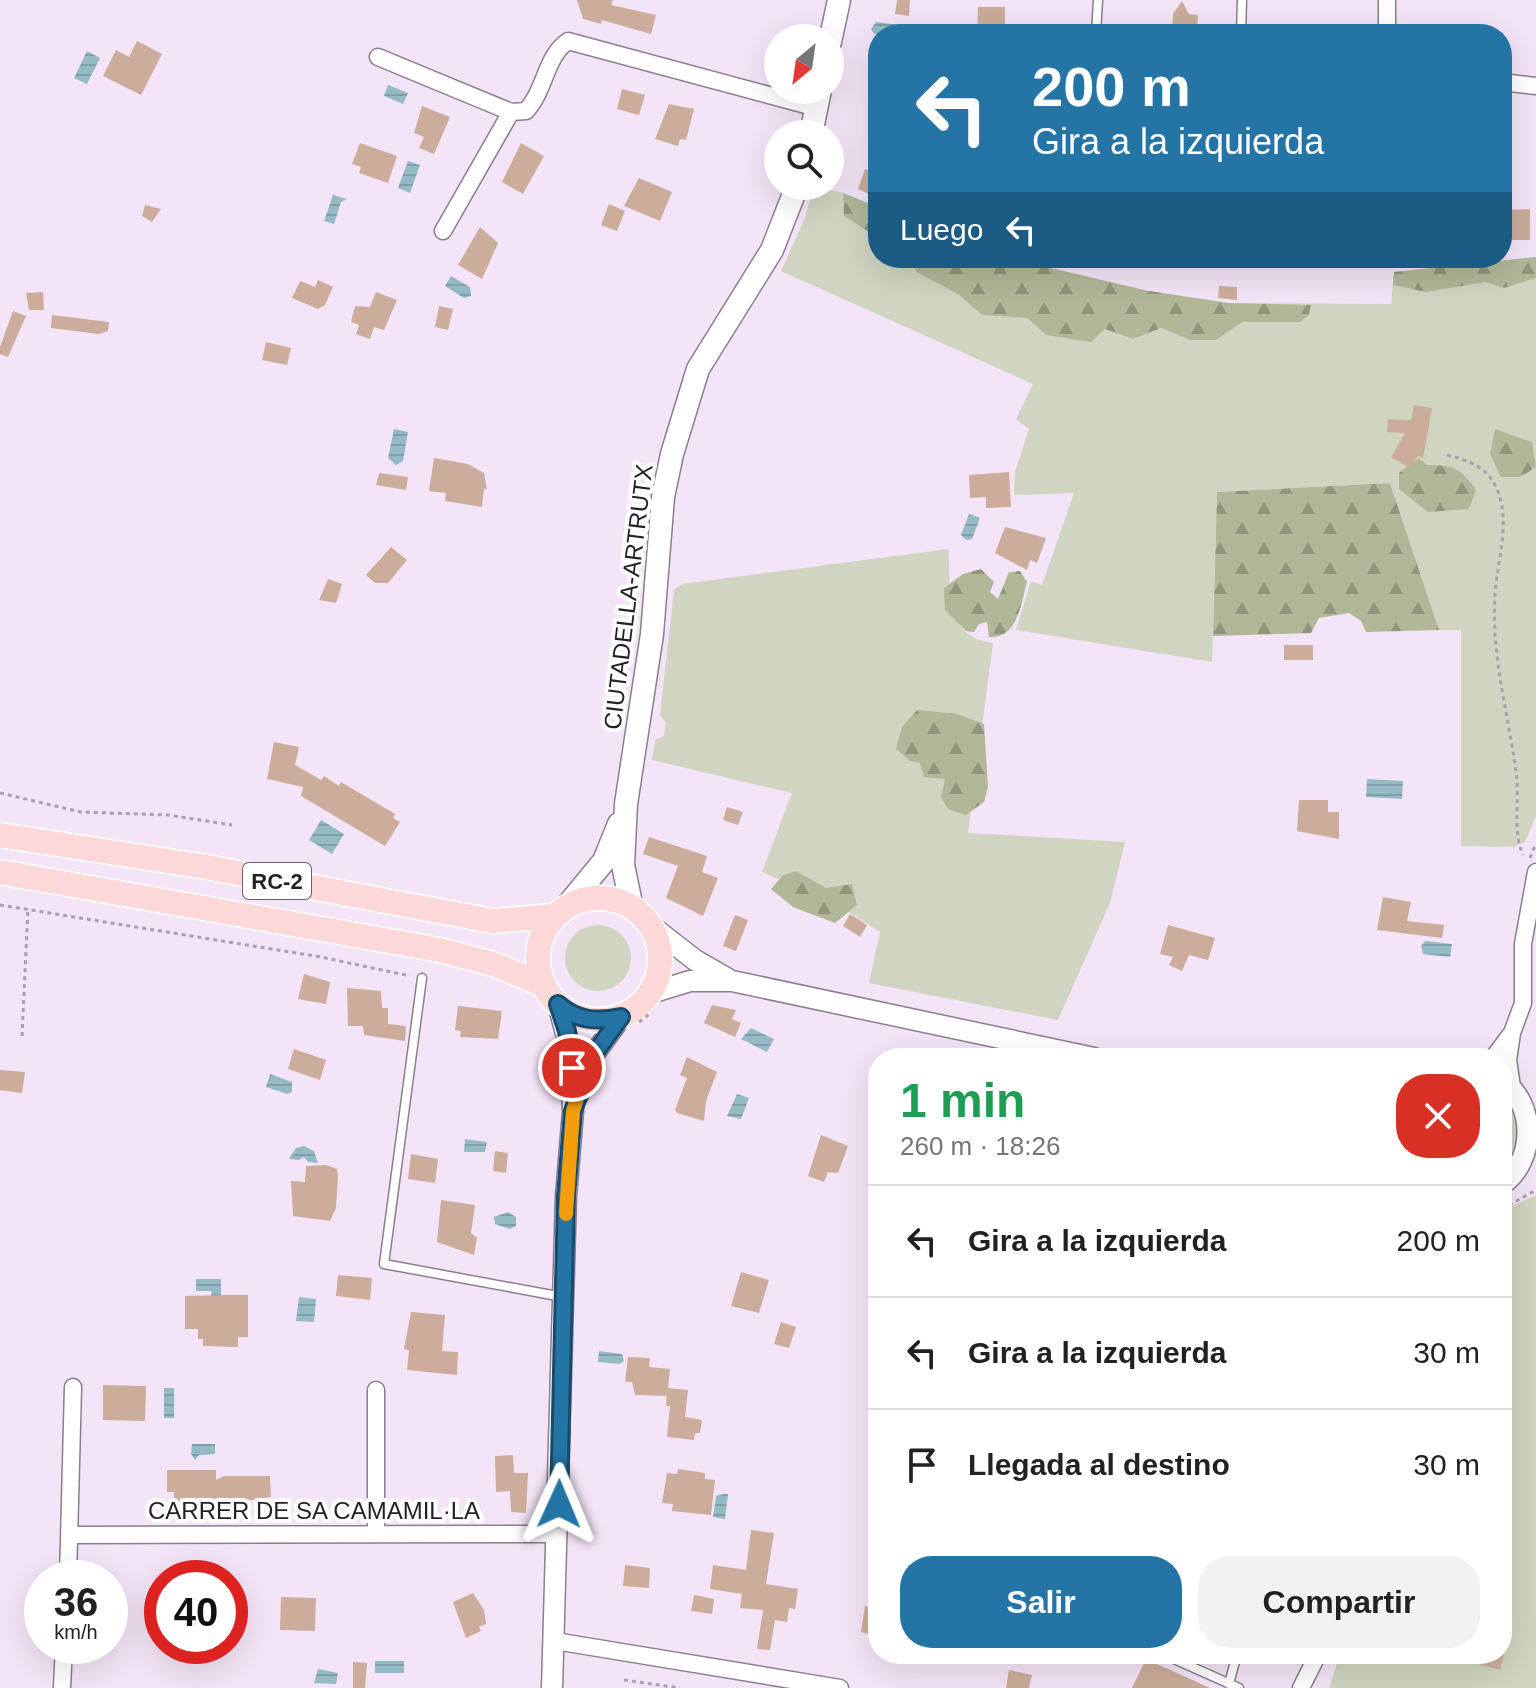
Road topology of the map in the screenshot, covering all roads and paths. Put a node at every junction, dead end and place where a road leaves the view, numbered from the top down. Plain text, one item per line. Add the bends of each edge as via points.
1 (839, 0) edge
2 (1098, 0) edge
3 (1242, 0) edge
4 (1387, 0) edge
5 (834, 24) edge
6 (1097, 24) edge
7 (1241, 24) edge
8 (1387, 24) edge
9 (378, 57) dead end
10 (1512, 83) edge
11 (764, 86) edge
12 (1536, 86) edge
13 (511, 112) junction
14 (792, 200) edge
15 (443, 231) dead end
16 (1447, 455) dead end
17 (0, 793) edge
18 (626, 804) junction
19 (232, 825) dead end
20 (0, 835) edge
21 (1523, 855) dead end
22 (0, 872) edge
23 (1536, 872) edge
24 (0, 905) edge
25 (28, 907) junction
26 (632, 908) junction
27 (561, 911) junction
28 (650, 925) junction
29 (422, 978) joint
30 (732, 981) junction
31 (542, 984) junction
32 (657, 998) junction
33 (558, 1004) junction
34 (630, 1019) junction
35 (1512, 1033) junction
36 (22, 1036) dead end
37 (1047, 1048) edge
38 (1501, 1048) edge
39 (1510, 1048) edge
40 (1512, 1090) edge
41 (573, 1111) junction
42 (1535, 1140) edge
43 (1536, 1172) edge
44 (1512, 1175) edge
45 (1512, 1179) edge
46 (1536, 1190) edge
47 (1512, 1203) edge
48 (564, 1298) junction
49 (73, 1387) dead end
50 (376, 1390) dead end
51 (376, 1533) junction
52 (558, 1534) junction
53 (70, 1535) junction
54 (69, 1560) edge
55 (555, 1641) junction
56 (63, 1664) edge
57 (1185, 1664) edge
58 (1234, 1664) edge
59 (1312, 1664) edge
60 (624, 1680) dead end
61 (551, 1684) edge
62 (1229, 1684) junction
63 (62, 1688) edge
64 (680, 1688) edge
65 (840, 1688) edge
66 (1239, 1688) edge
67 (1301, 1688) edge

1 - 5 main road
2 - 6 lane
3 - 7 lane
4 - 8 street
9 - 13 street
10 - 12 street
11 - 13 street via 568,41 547,70 539,96 526,111
13 - 15 street
14 - 18 main road, CIUTADELLA-ARTRUTX via 772,250 698,369 679,426 663,497 652,634
16 - 21 path via 1484,471 1502,505 1495,597
17 - 19 path via 81,812 168,815
18 - 26 main road, CIUTADELLA-ARTRUTX via 623,865
18 - 27 main road, CIUTADELLA-ARTRUTX via 604,861
20 - 27 main road, RC-2 via 492,921
22 - 31 main road, RC-2 via 440,950
23 - 35 street via 1523,944 1523,1003
24 - 25 path
25 - 29 path
25 - 36 path
26 - 27 main road, RC-2 via 600,898
26 - 28 main road
27 - 31 main road via 538,948
28 - 30 street
28 - 32 main road via 660,959
29 - 48 lane via 384,1264
30 - 32 street via 690,981
30 - 37 street
31 - 33 main road, RC-2
32 - 34 path
32 - 34 main road via 638,1007
33 - 34 main road, RC-2 via 583,1019
33 - 41 street via 571,1052
34 - 41 street via 592,1057
35 - 38 street
35 - 39 street
40 - 42 street via 1532,1116
41 - 48 street
42 - 44 street
43 - 45 street
46 - 47 path
48 - 52 street
49 - 53 street
50 - 51 street
51 - 52 street, CARRER DE SA CAMAMIL·LA
51 - 53 street, CARRER DE SA CAMAMIL·LA
52 - 55 street
53 - 54 street
55 - 61 street
55 - 65 street
56 - 63 street
57 - 62 lane
58 - 62 lane
59 - 67 street
60 - 64 path
62 - 66 lane

